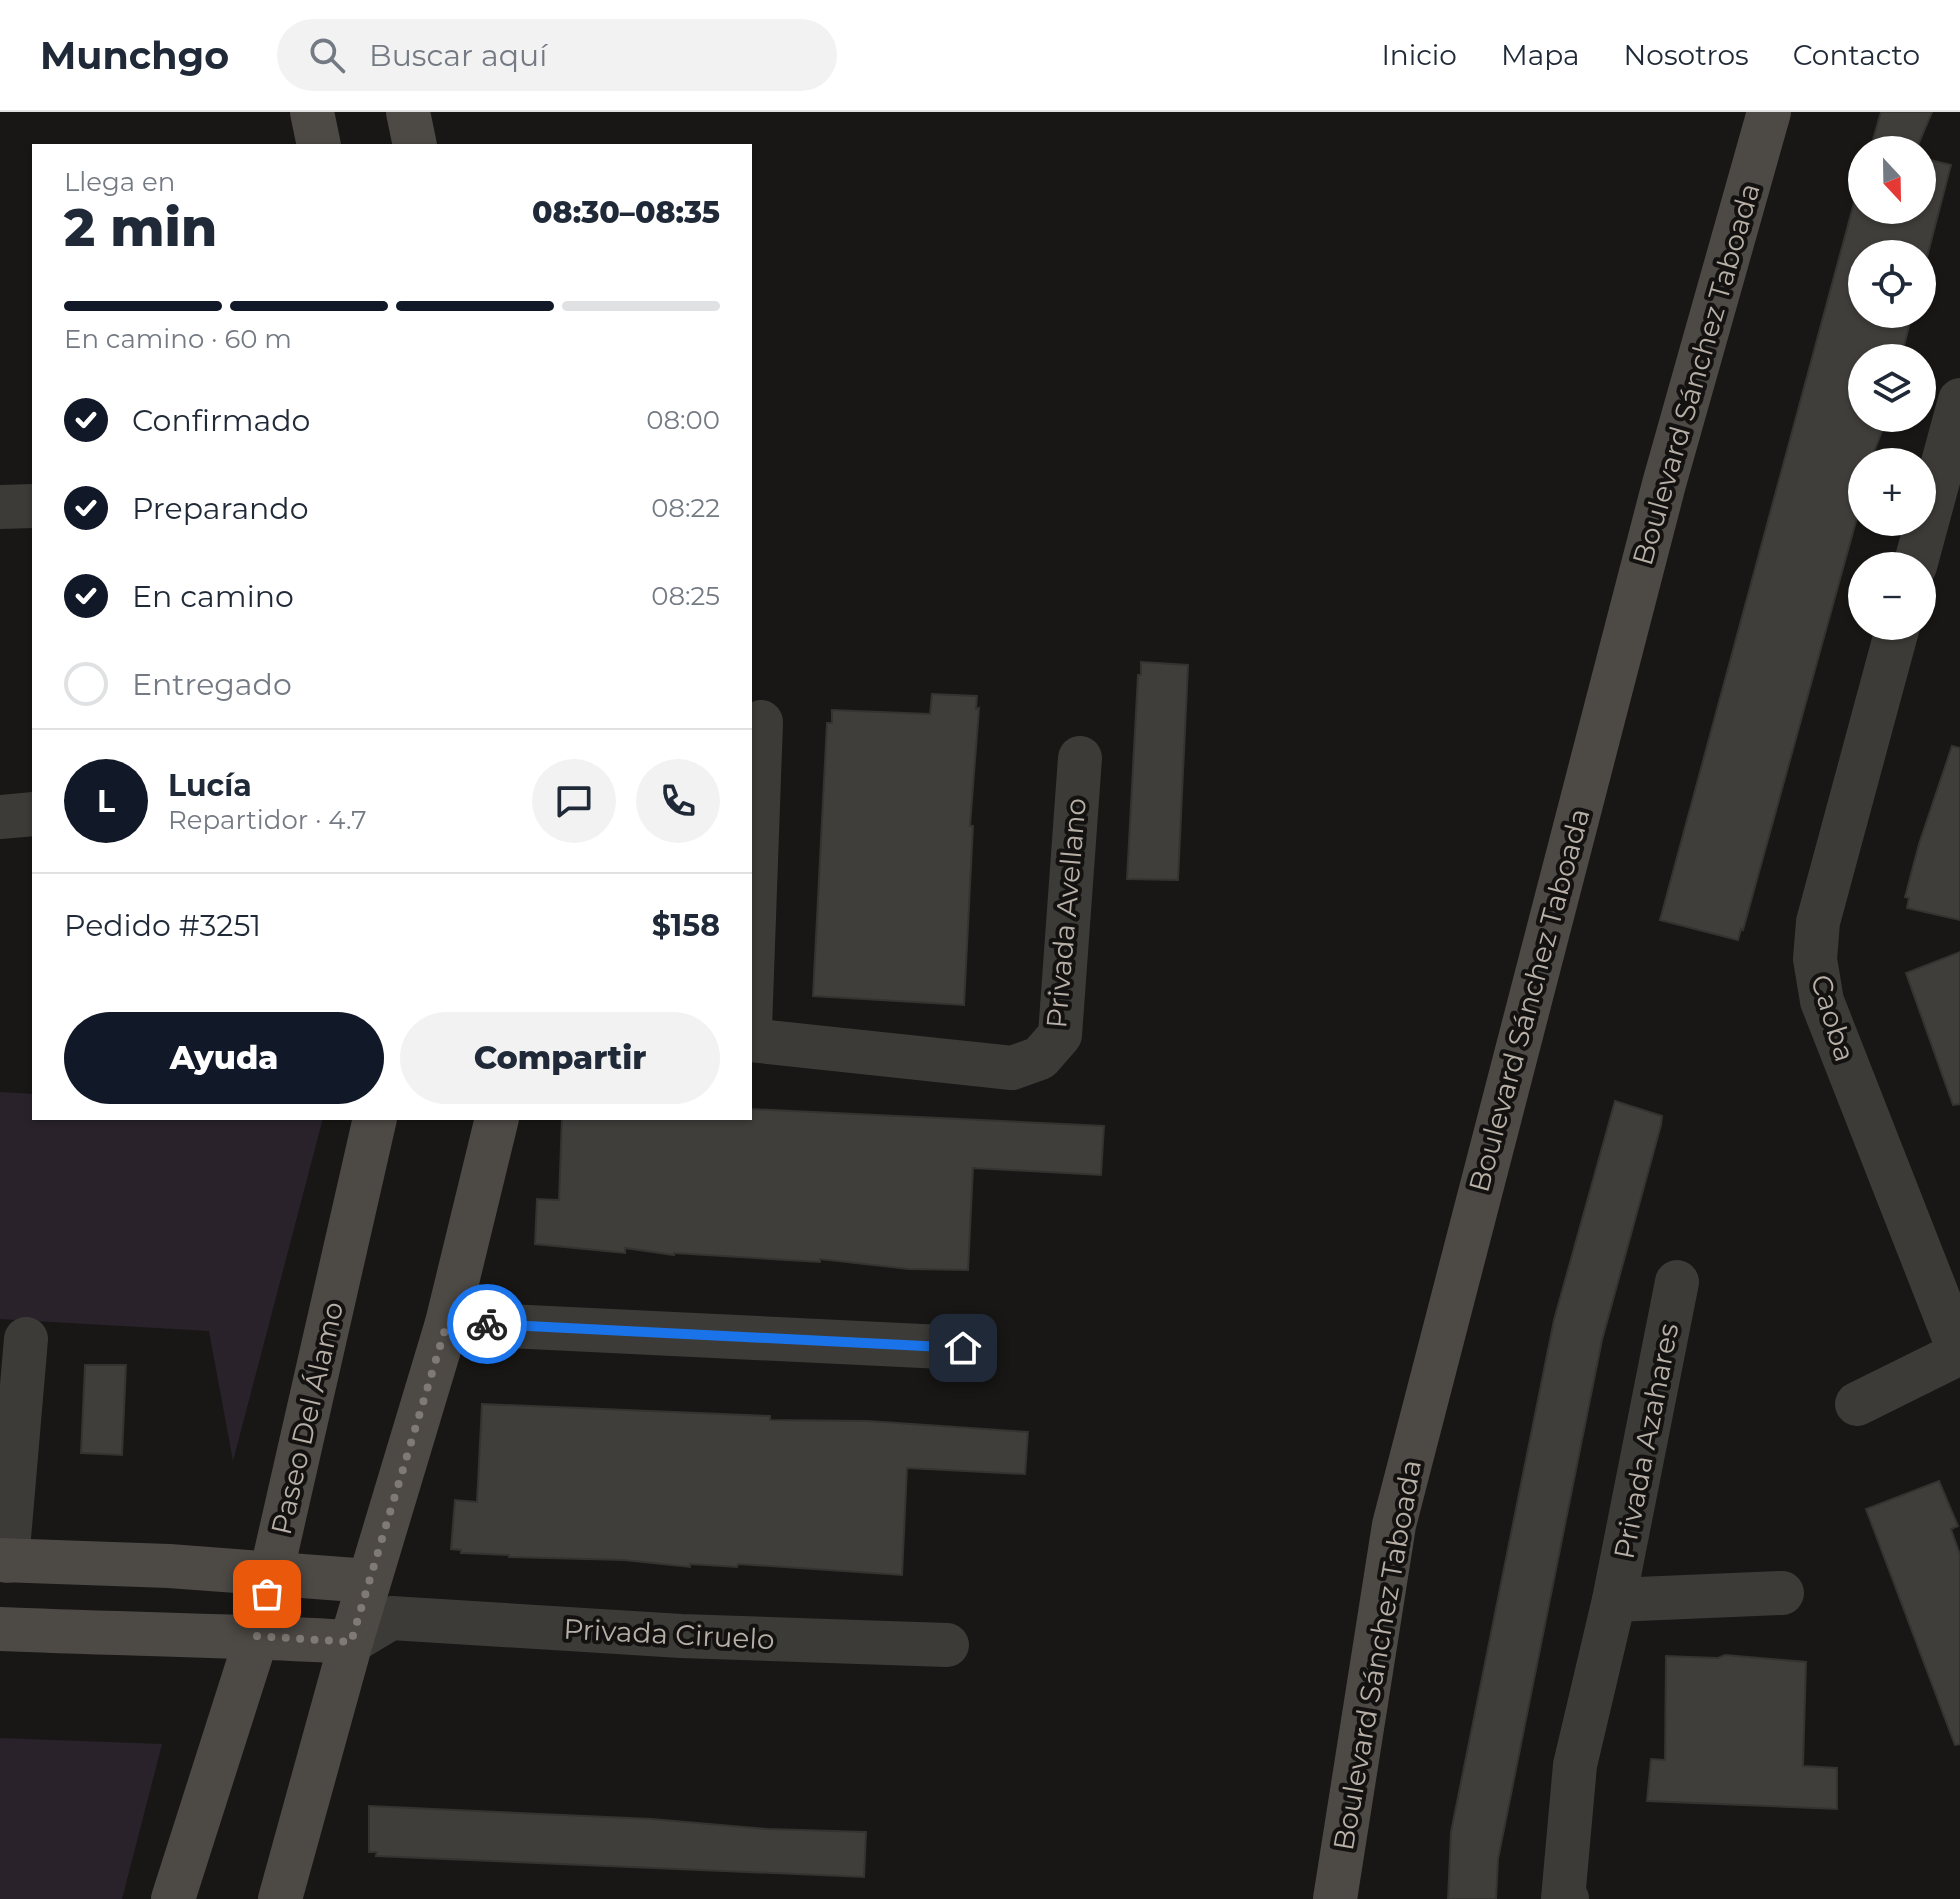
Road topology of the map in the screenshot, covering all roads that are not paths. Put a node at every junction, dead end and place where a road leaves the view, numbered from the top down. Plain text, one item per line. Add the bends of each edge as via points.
1 (312, 112) edge
2 (408, 112) edge
3 (1769, 112) edge
4 (319, 144) edge
5 (415, 144) edge
6 (1960, 400) edge
7 (32, 506) edge
8 (0, 507) edge
9 (1919, 552) edge
10 (1894, 640) edge
11 (761, 722) dead end
12 (1080, 758) dead end
13 (32, 814) edge
14 (0, 817) edge
15 (752, 972) edge
16 (752, 1040) edge
17 (375, 1120) edge
18 (497, 1120) edge
19 (1677, 1282) dead end
20 (447, 1323) junction
21 (26, 1339) dead end
22 (963, 1348) dead end
23 (1960, 1353) edge
24 (1857, 1404) dead end
25 (3, 1561) edge
26 (272, 1572) junction
27 (369, 1581) junction
28 (1782, 1593) dead end
29 (1614, 1600) junction
30 (391, 1618) junction
31 (0, 1629) edge
32 (257, 1636) junction
33 (351, 1642) junction
34 (947, 1645) dead end
35 (173, 1899) edge
36 (280, 1899) edge
37 (1335, 1899) edge
38 (1567, 1899) edge

1 - 4 street
2 - 5 street
3 - 37 street, Boulevard Sánchez Taboada via 1664,484 1394,1525
6 - 9 street
7 - 8 street
10 - 23 street, Caoba via 1818,922 1815,959 1822,1001
11 - 15 street
12 - 16 street, Privada Avellano via 1060,1035 1040,1058 1012,1068
13 - 14 street
17 - 26 street, Paseo Del Álamo
18 - 20 street
19 - 29 street, Privada Azahares
20 - 22 street
20 - 27 street
21 - 25 street
23 - 24 street
25 - 26 street
26 - 27 street
26 - 32 street, Paseo Del Álamo
27 - 30 street
27 - 33 street
28 - 29 street, Privada Azahares
29 - 38 street, Privada Azahares via 1575,1765
30 - 33 street
30 - 34 street, Privada Ciruelo
31 - 32 street
32 - 33 street
32 - 35 street, Paseo Del Álamo
33 - 36 street

